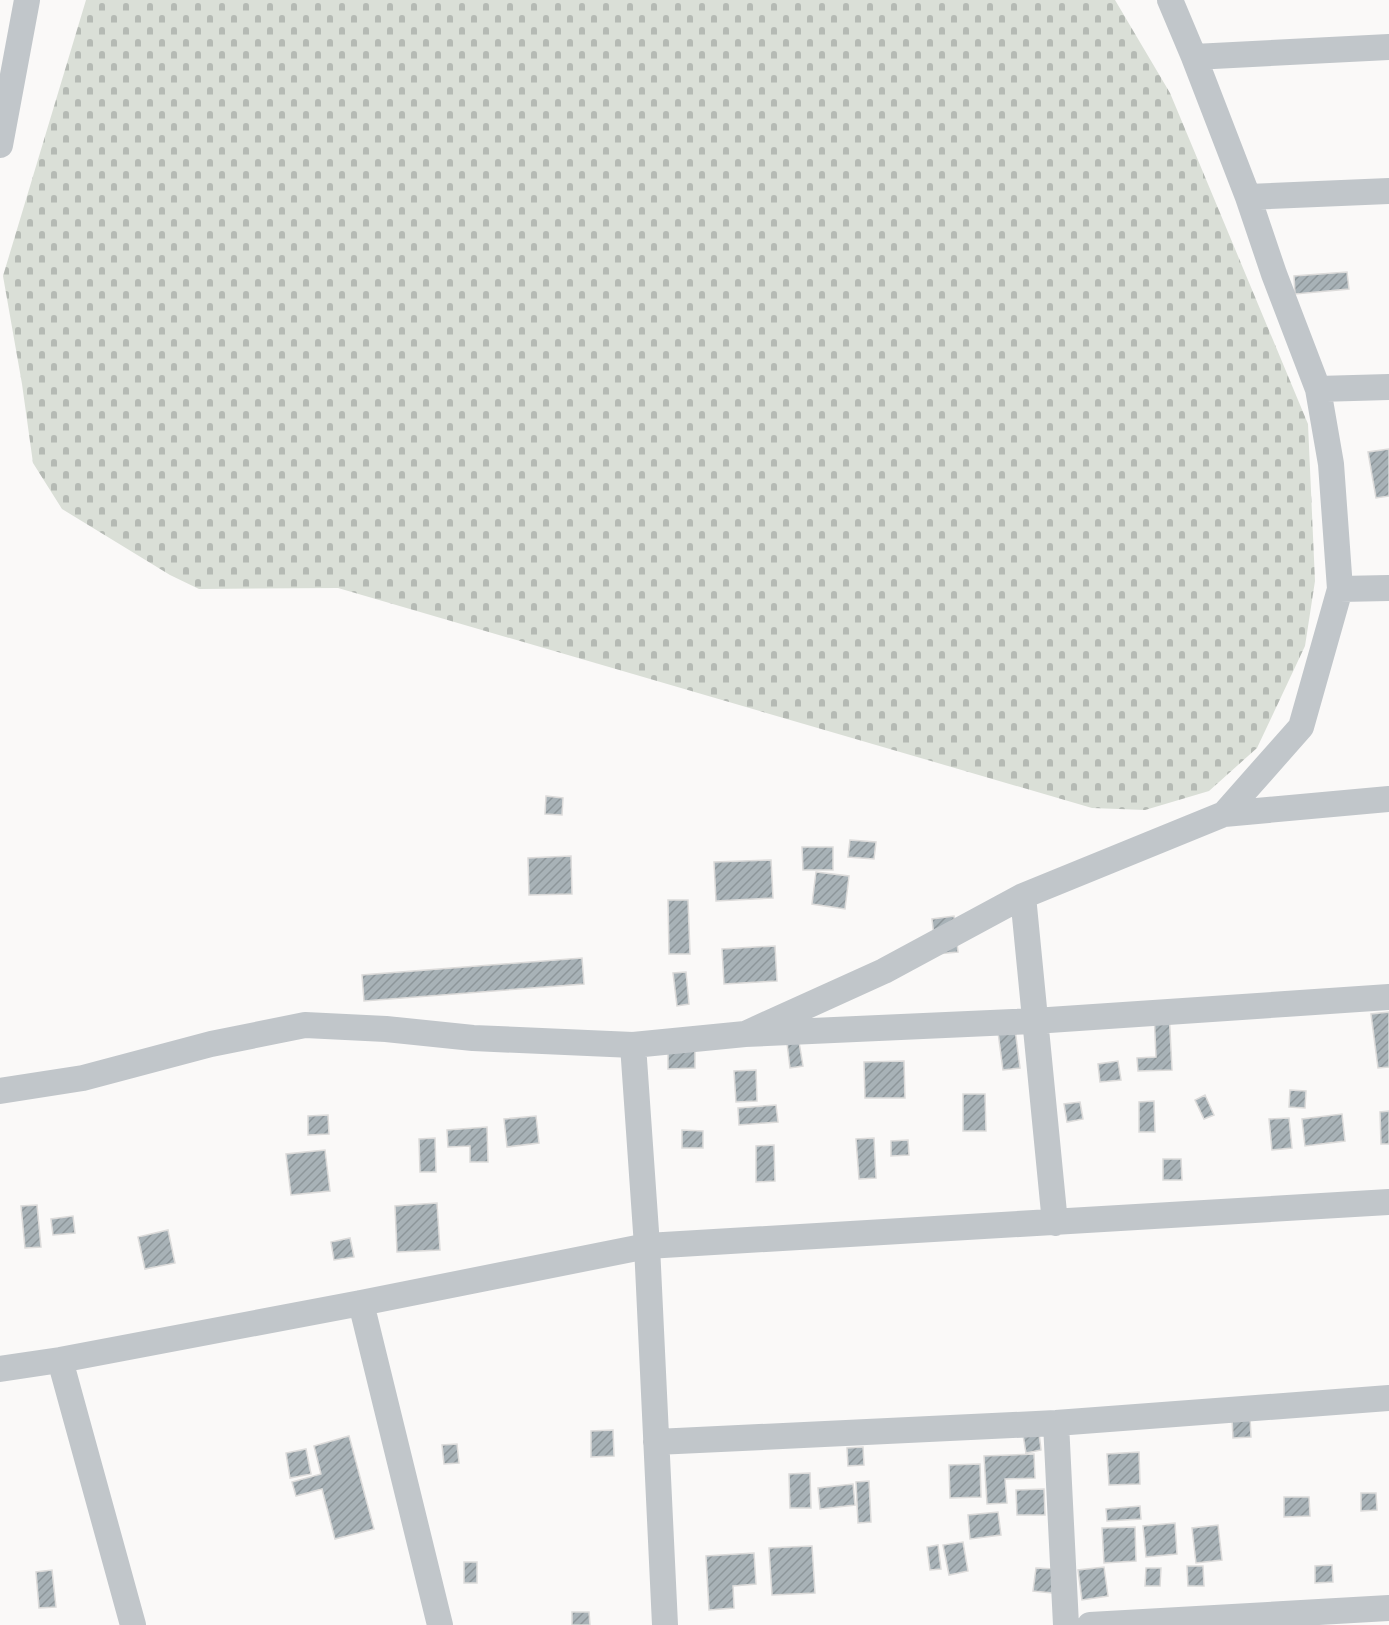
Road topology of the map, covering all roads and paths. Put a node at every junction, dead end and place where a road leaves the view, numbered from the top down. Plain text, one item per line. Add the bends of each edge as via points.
1 (27, 0) edge
2 (1170, 0) edge
3 (1389, 47) edge
4 (1194, 57) junction
5 (0, 145) edge
6 (1389, 191) edge
7 (1248, 197) junction
8 (1389, 387) edge
9 (1318, 389) junction
10 (1389, 588) edge
11 (1340, 589) junction
12 (1389, 799) edge
13 (1224, 814) junction
14 (1023, 896) junction
15 (1389, 997) edge
16 (1034, 1021) junction
17 (745, 1034) junction
18 (633, 1045) junction
19 (0, 1091) edge
20 (1389, 1202) edge
21 (1055, 1223) junction
22 (647, 1246) junction
23 (360, 1303) junction
24 (60, 1360) junction
25 (0, 1369) edge
26 (1389, 1398) edge
27 (1056, 1423) junction
28 (656, 1442) junction
29 (1389, 1608) edge
30 (132, 1625) edge
31 (440, 1625) edge
32 (665, 1625) edge
33 (1066, 1625) edge
34 (1090, 1625) edge

1 - 5 street
2 - 4 street
3 - 4 street
4 - 7 street
6 - 7 street
7 - 9 street
8 - 9 street
9 - 11 street via 1331,464
10 - 11 street
11 - 13 street via 1301,727
12 - 13 street
13 - 14 street
14 - 16 street
14 - 17 street via 884,971
15 - 16 street
16 - 17 street
16 - 21 street
17 - 18 street
18 - 19 street via 304,1025 211,1044 83,1078
18 - 22 street
20 - 21 street
21 - 22 street
22 - 23 street
22 - 28 street
23 - 24 street
23 - 31 street
24 - 25 street
24 - 30 street
26 - 27 street
27 - 28 street
27 - 33 street
28 - 32 street
29 - 34 street

